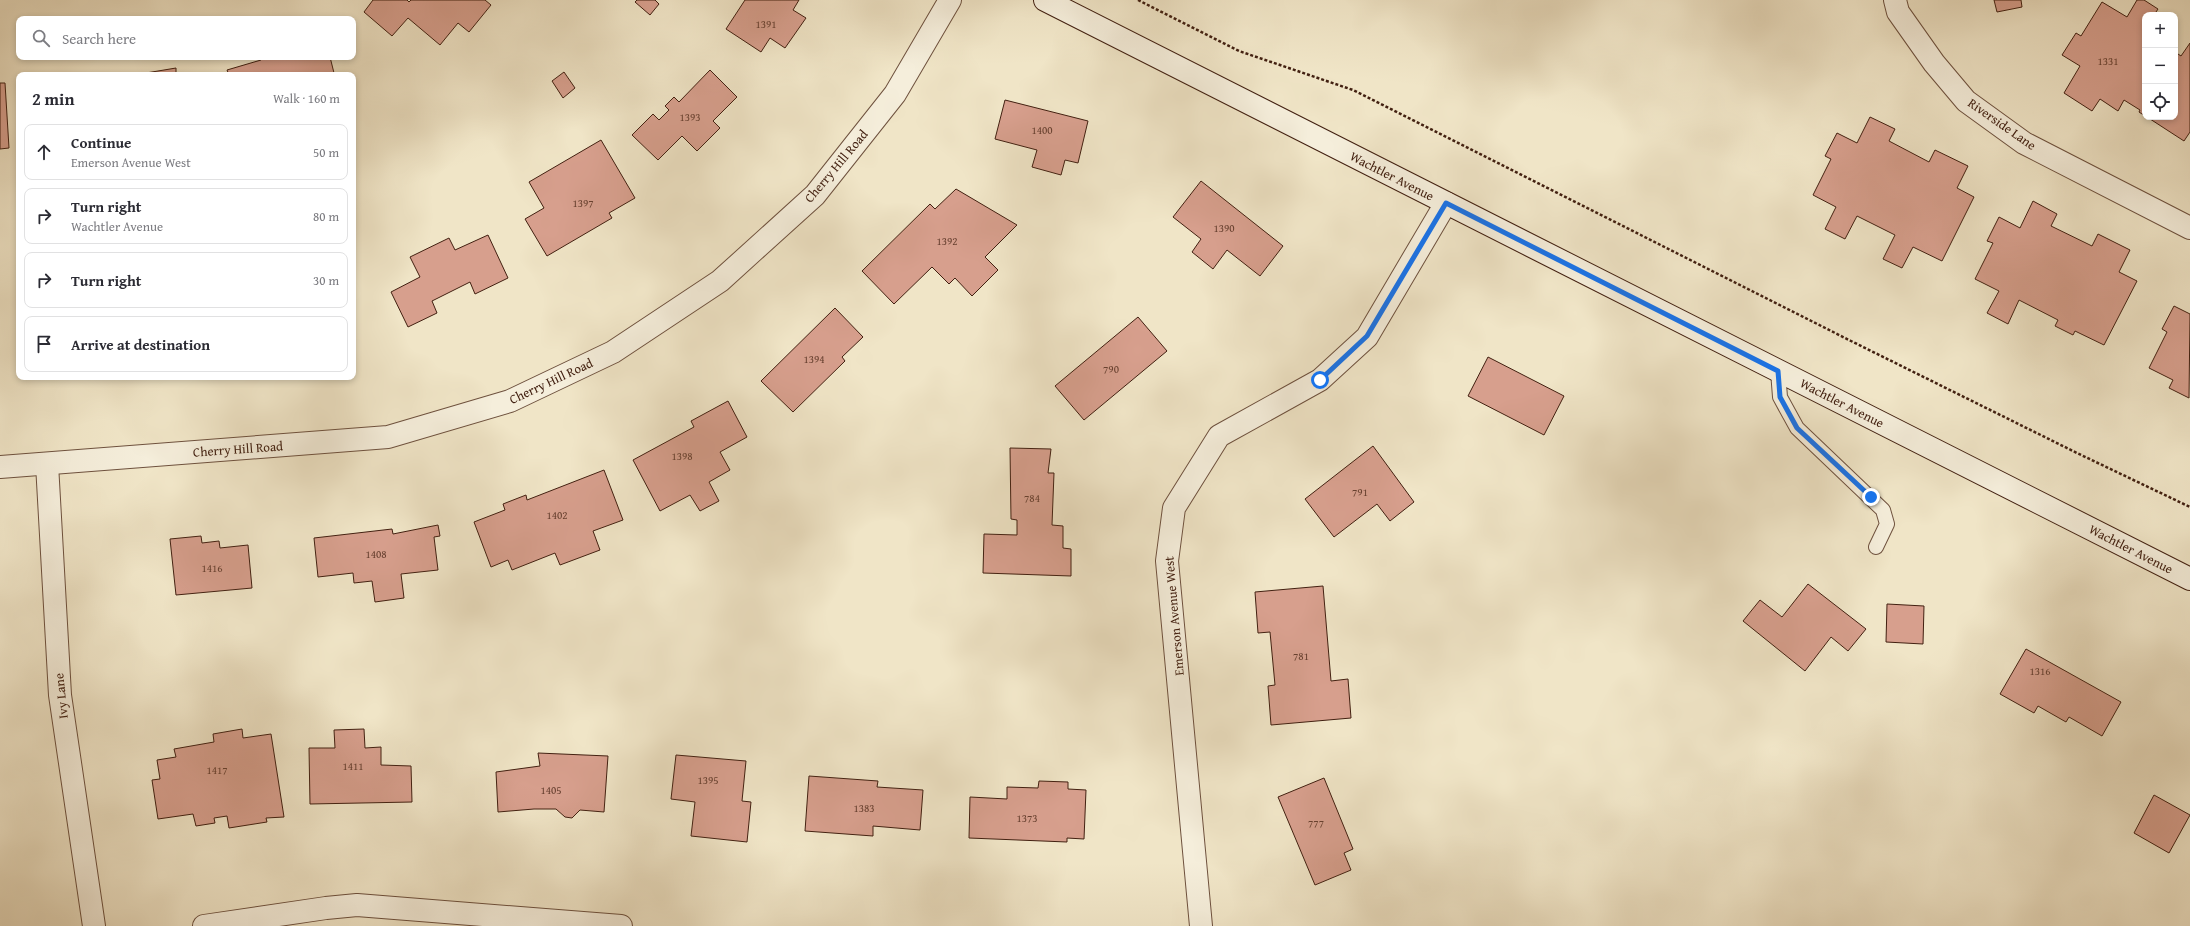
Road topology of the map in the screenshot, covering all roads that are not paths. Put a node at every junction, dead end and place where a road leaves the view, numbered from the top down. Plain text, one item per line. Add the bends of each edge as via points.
1 (950, 0) edge
2 (1044, 0) edge
3 (1895, 0) edge
4 (1446, 203) junction
5 (2190, 228) edge
6 (1778, 371) junction
7 (47, 464) junction
8 (0, 467) edge
9 (1876, 547) dead end
10 (2190, 579) edge
11 (94, 926) edge
12 (204, 926) edge
13 (622, 926) edge
14 (1202, 926) edge

1 - 7 street, Cherry Hill Road via 895,94 816,195 720,281 613,352 510,401 388,437
2 - 4 street, Wachtler Avenue
3 - 5 street, Riverside Lane via 1898,12 1911,31 1966,101 2024,143
4 - 6 street, Wachtler Avenue
4 - 14 street, Emerson Avenue West via 1367,336 1320,380 1219,436 1174,508 1167,561
6 - 9 lane via 1780,397 1797,428 1883,510 1887,524
6 - 10 street, Wachtler Avenue
7 - 8 street, Cherry Hill Road
7 - 11 street, Ivy Lane via 60,695
12 - 13 street via 357,905

